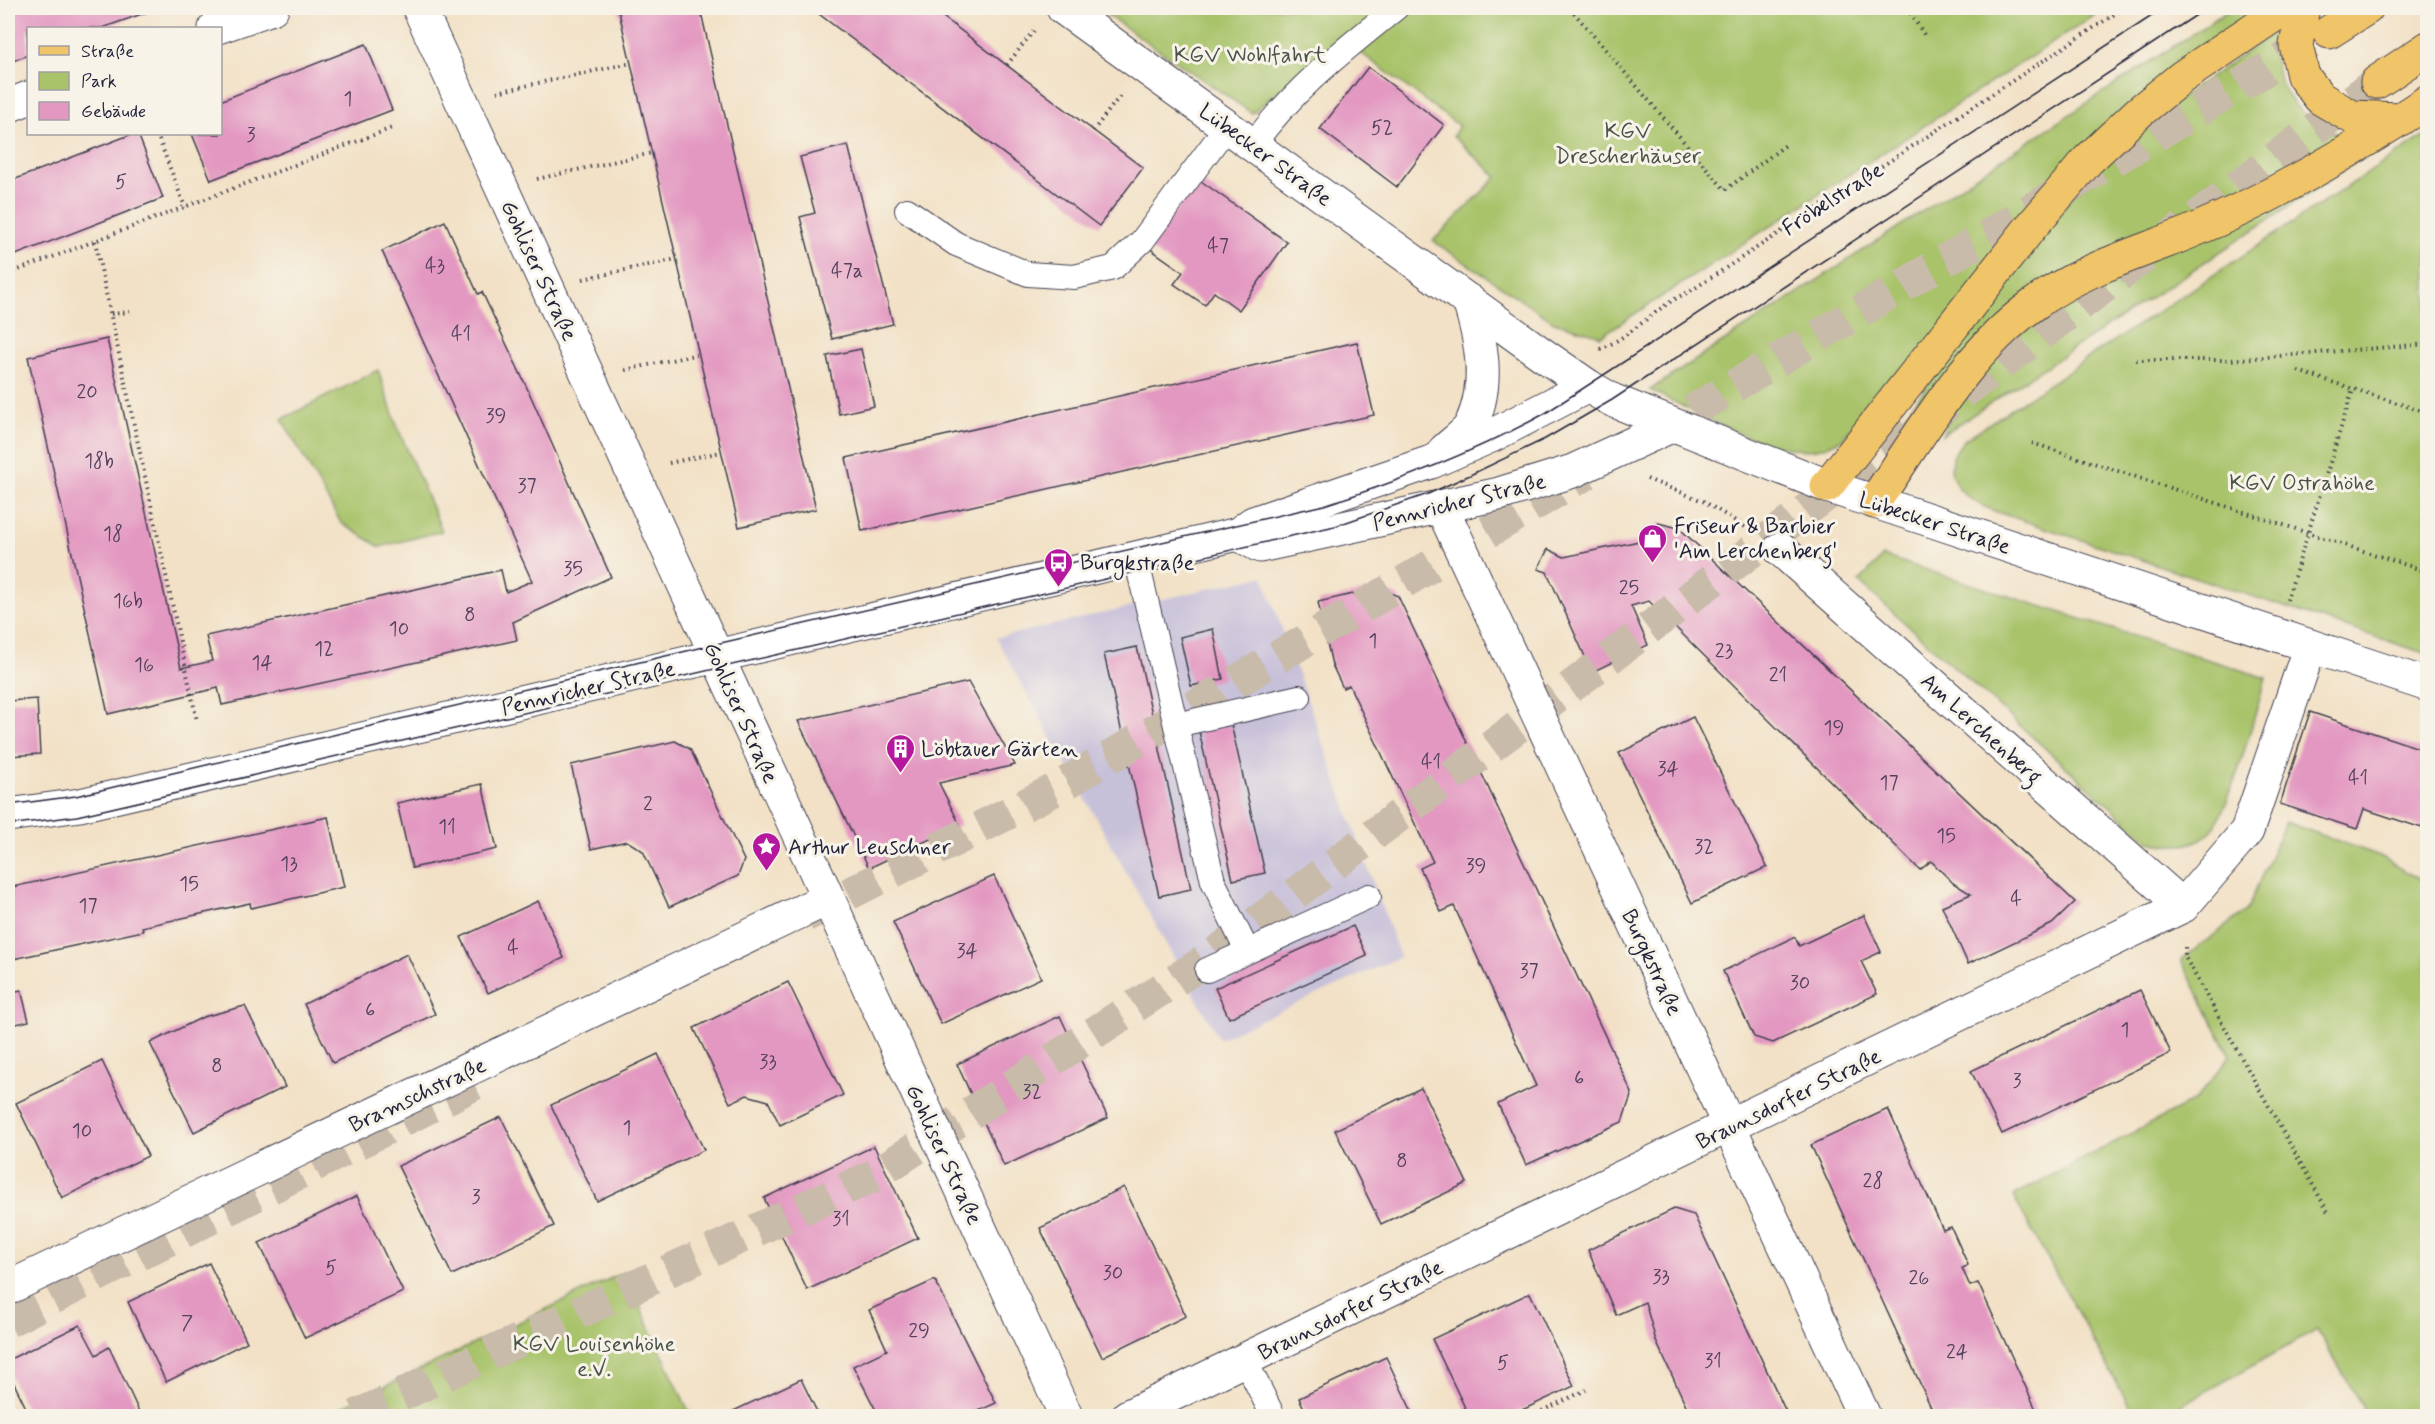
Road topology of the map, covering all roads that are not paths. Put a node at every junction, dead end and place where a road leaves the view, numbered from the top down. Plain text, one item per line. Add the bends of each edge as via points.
1 (272, 8) edge
2 (419, 8) edge
3 (1396, 8) edge
4 (2284, 8) edge
5 (2303, 8) edge
6 (2367, 8) edge
7 (1051, 16) edge
8 (218, 27) edge
9 (2329, 32) tunnel mouth
10 (2427, 48) edge
11 (2377, 82) tunnel mouth
12 (27, 98) edge
13 (2427, 101) edge
14 (8, 106) edge
15 (2400, 119) junction
16 (1227, 126) junction
17 (1252, 145) junction
18 (907, 210) dead end
19 (1470, 301) junction
20 (1588, 386) junction
21 (1673, 424) junction
22 (1431, 462) junction
23 (1827, 486) junction
24 (1874, 502) junction
25 (1442, 508) junction
26 (1238, 534) junction
27 (1780, 549) road end
28 (1136, 558) junction
29 (2310, 646) junction
30 (718, 656) junction
31 (2427, 685) edge
32 (1299, 697) dead end
33 (1176, 725) junction
34 (8, 815) edge
35 (1370, 896) dead end
36 (827, 899) junction
37 (2183, 906) junction
38 (1247, 951) junction
39 (1207, 970) dead end
40 (1729, 1126) junction
41 (8, 1288) edge
42 (1245, 1360) junction
43 (1066, 1416) edge
44 (1128, 1416) edge
45 (1273, 1416) edge
46 (1864, 1416) edge

1 - 8 street
2 - 30 street, Gohliser Straße
3 - 17 lane via 1310,78
4 - 23 main road via 2182,77 2088,160
5 - 15 main road via 2296,45 2303,76 2320,98 2352,117
6 - 9 main road
7 - 16 street, Lübecker Straße via 1144,66
10 - 11 main road
12 - 14 street
13 - 15 main road
15 - 24 main road via 2313,171 2198,229 2081,275 2033,304 1992,340 1958,380
16 - 17 street, Lübecker Straße
16 - 18 lane via 1142,241 1113,268 1074,278 1028,274 956,244
17 - 19 street, Lübecker Straße
19 - 20 street, Lübecker Straße
19 - 22 street via 1480,336 1483,382 1470,427
20 - 21 street, Lübecker Straße
20 - 22 street, Pennricher Straße
21 - 23 street, Lübecker Straße
21 - 25 street, Pennricher Straße via 1573,471
22 - 26 street, Pennricher Straße via 1253,523
23 - 24 street, Lübecker Straße
24 - 29 street, Lübecker Straße
25 - 26 street, Pennricher Straße via 1260,546
25 - 40 street, Burgkstraße
26 - 28 street, Pennricher Straße
27 - 37 street, Am Lerchenberg
28 - 30 street, Pennricher Straße
28 - 33 lane
29 - 31 street, Lübecker Straße
29 - 37 street, Braunsdorfer Straße via 2247,831
30 - 34 street, Pennricher Straße via 80,806
30 - 36 street, Gohliser Straße
32 - 33 lane via 1268,695
33 - 38 lane via 1213,881
35 - 38 lane
36 - 41 street, Bramschstraße
36 - 43 street, Gohliser Straße
37 - 40 street, Braunsdorfer Straße
38 - 39 lane
40 - 42 street, Braunsdorfer Straße
40 - 46 street, Burgkstraße
42 - 44 street, Braunsdorfer Straße
42 - 45 lane

